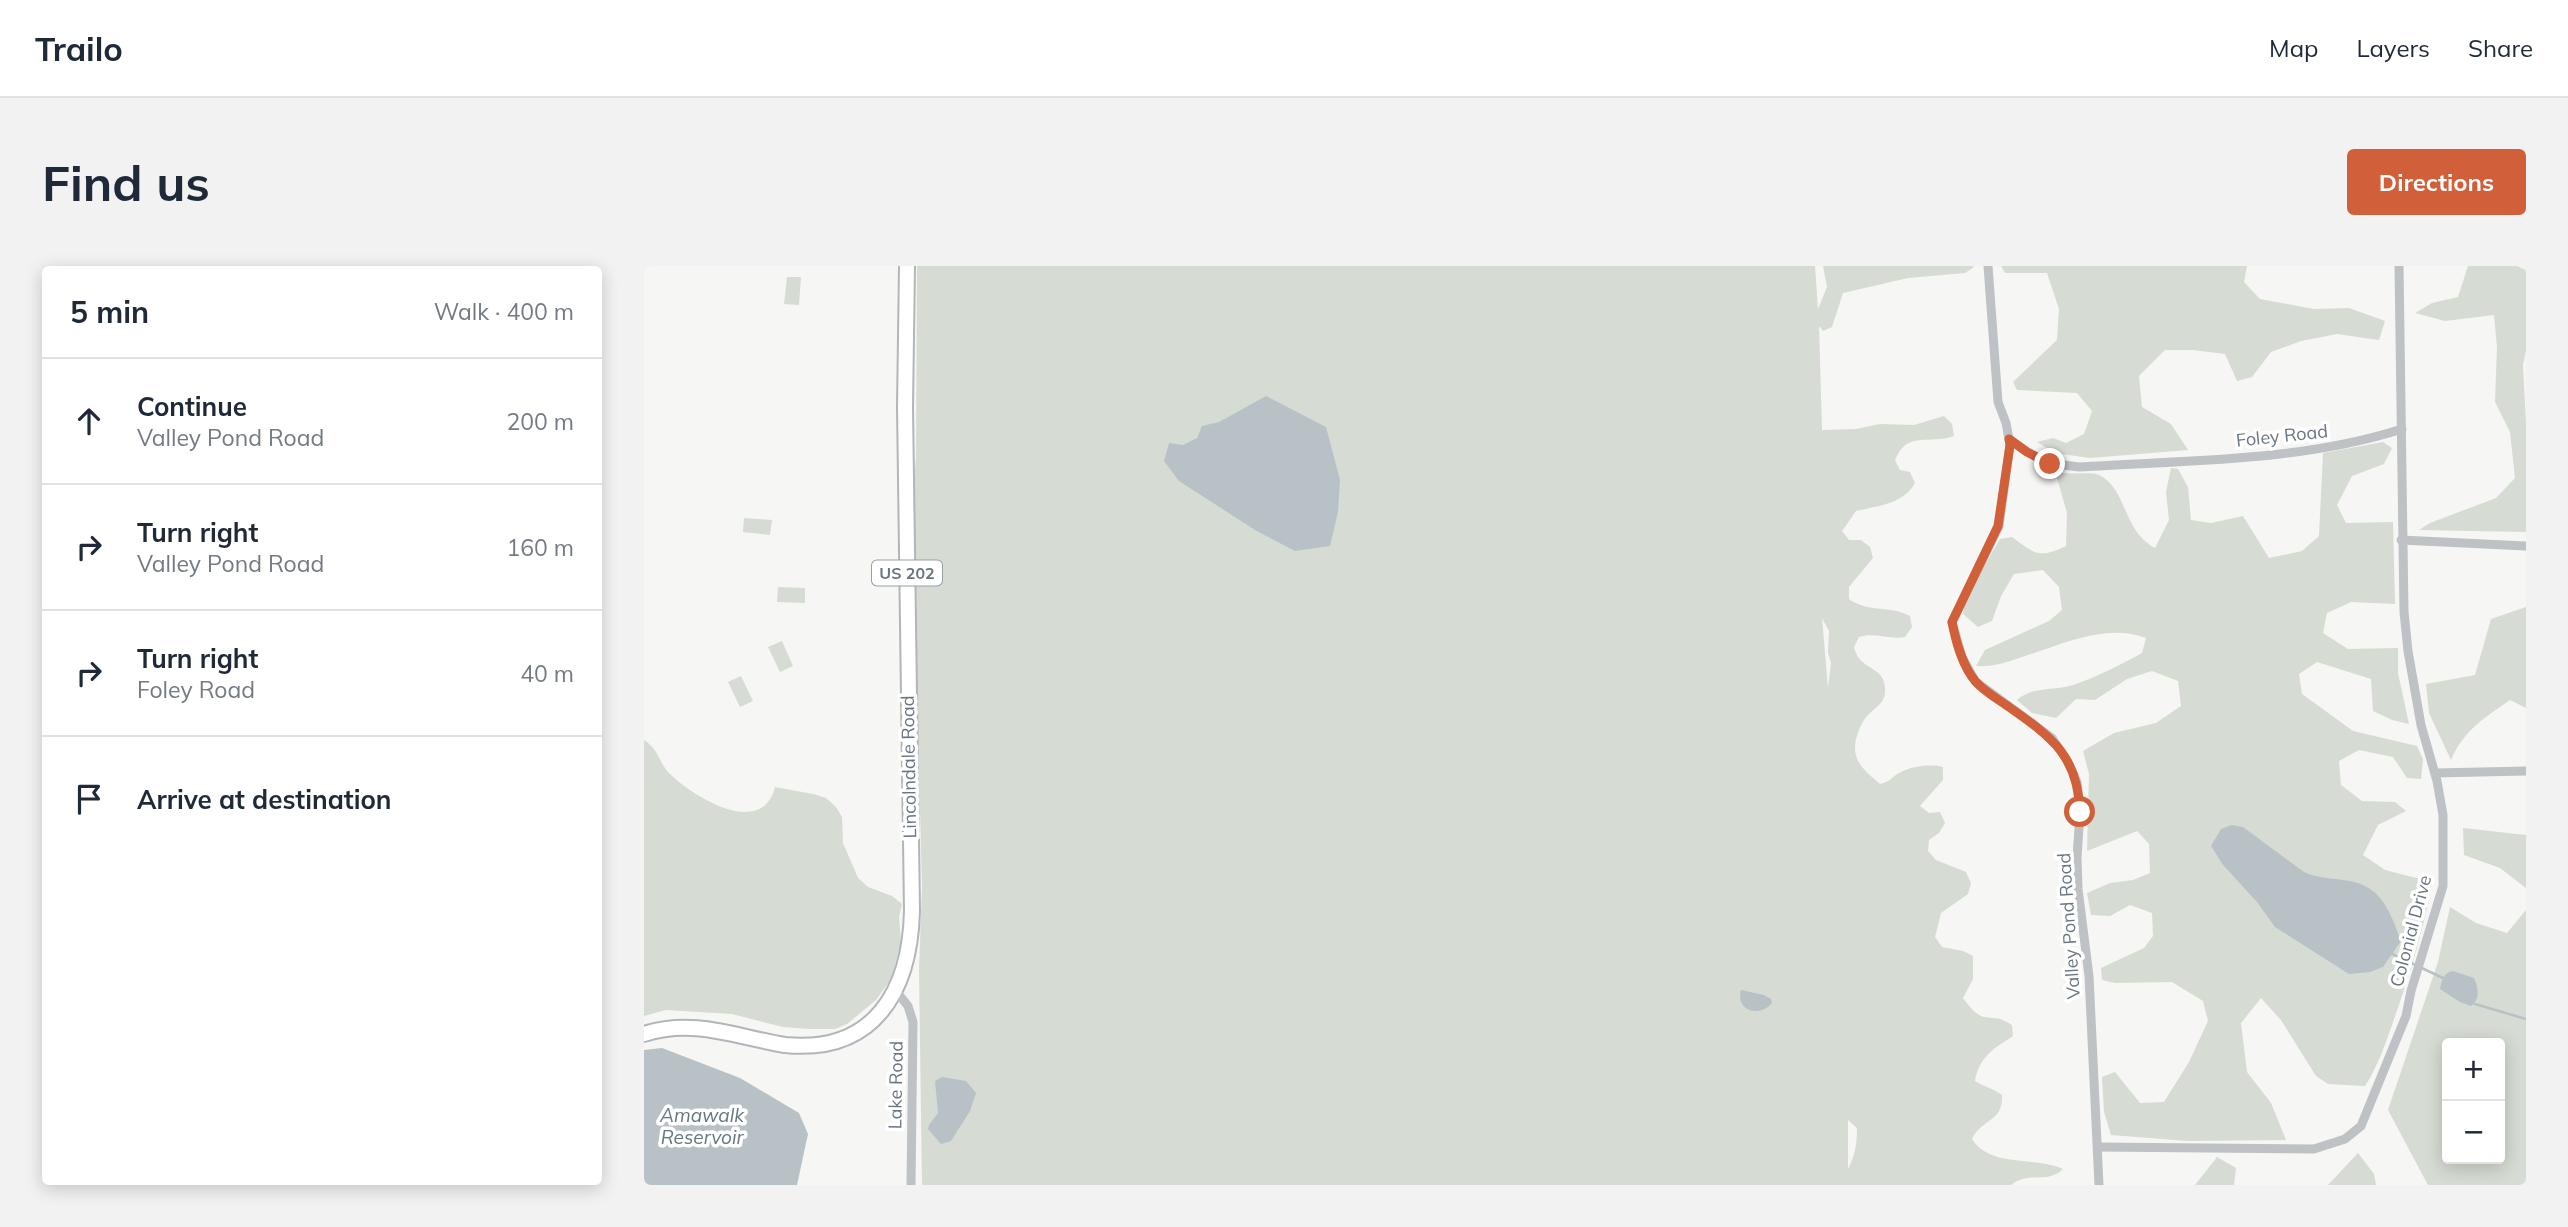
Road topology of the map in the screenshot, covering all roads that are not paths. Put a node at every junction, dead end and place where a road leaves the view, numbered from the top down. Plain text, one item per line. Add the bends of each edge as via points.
1 (907, 266) edge
2 (1988, 266) edge
3 (2399, 266) edge
4 (2402, 429) junction
5 (2009, 439) junction
6 (2401, 540) junction
7 (2526, 546) edge
8 (2526, 771) edge
9 (2435, 773) junction
10 (895, 991) junction
11 (644, 1034) edge
12 (2098, 1147) junction
13 (911, 1185) edge
14 (2099, 1185) edge

1 - 10 main road, Lincolndale Road / US 202 via 912,911 907,961
2 - 5 street, Valley Pond Road via 1998,402
3 - 4 street
4 - 5 street, Foley Road via 2315,450 2079,467 2050,464
4 - 6 street, Colonial Drive
5 - 12 street, Valley Pond Road via 1998,526 1952,622 1975,681 2052,738 2077,782 2078,889 2089,976
6 - 7 street
6 - 9 street, Colonial Drive via 2408,651
8 - 9 street
9 - 12 street, Colonial Drive via 2443,815 2443,886 2406,1016 2361,1126 2345,1139 2314,1149
10 - 11 main road, Lincolndale Road / US 202 via 871,1021 826,1043 785,1045 700,1027
10 - 13 street, Lake Road via 908,1006 913,1022
12 - 14 street, Valley Pond Road

